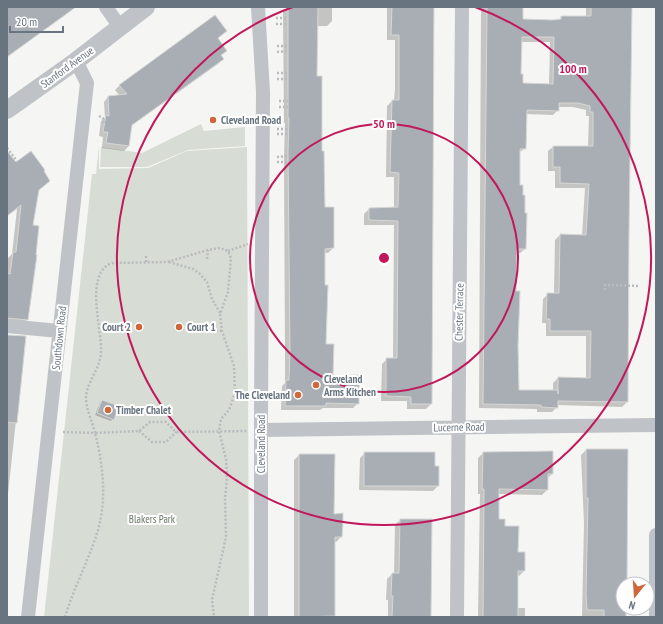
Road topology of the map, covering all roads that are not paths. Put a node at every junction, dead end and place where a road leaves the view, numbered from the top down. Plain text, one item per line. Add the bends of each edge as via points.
1 (106, 7) edge
2 (146, 7) edge
3 (258, 7) edge
4 (462, 7) edge
5 (120, 27) junction
6 (76, 61) junction
7 (7, 110) edge
8 (7, 326) edge
9 (59, 331) junction
10 (656, 424) edge
11 (458, 428) junction
12 (261, 430) junction
13 (656, 535) edge
14 (28, 617) edge
15 (261, 617) edge
16 (457, 617) edge
17 (656, 617) edge

1 - 5 street
2 - 5 street, Stanford Avenue
3 - 12 street, Cleveland Road via 263,92
4 - 11 street, Chester Terrace
5 - 6 street, Stanford Avenue
6 - 7 street, Stanford Avenue
6 - 9 street, Southdown Road via 87,84
8 - 9 street
9 - 14 street, Southdown Road
10 - 11 street, Lucerne Road
11 - 12 street, Lucerne Road
11 - 16 street, Chester Terrace
12 - 15 street, Cleveland Road
13 - 17 street

